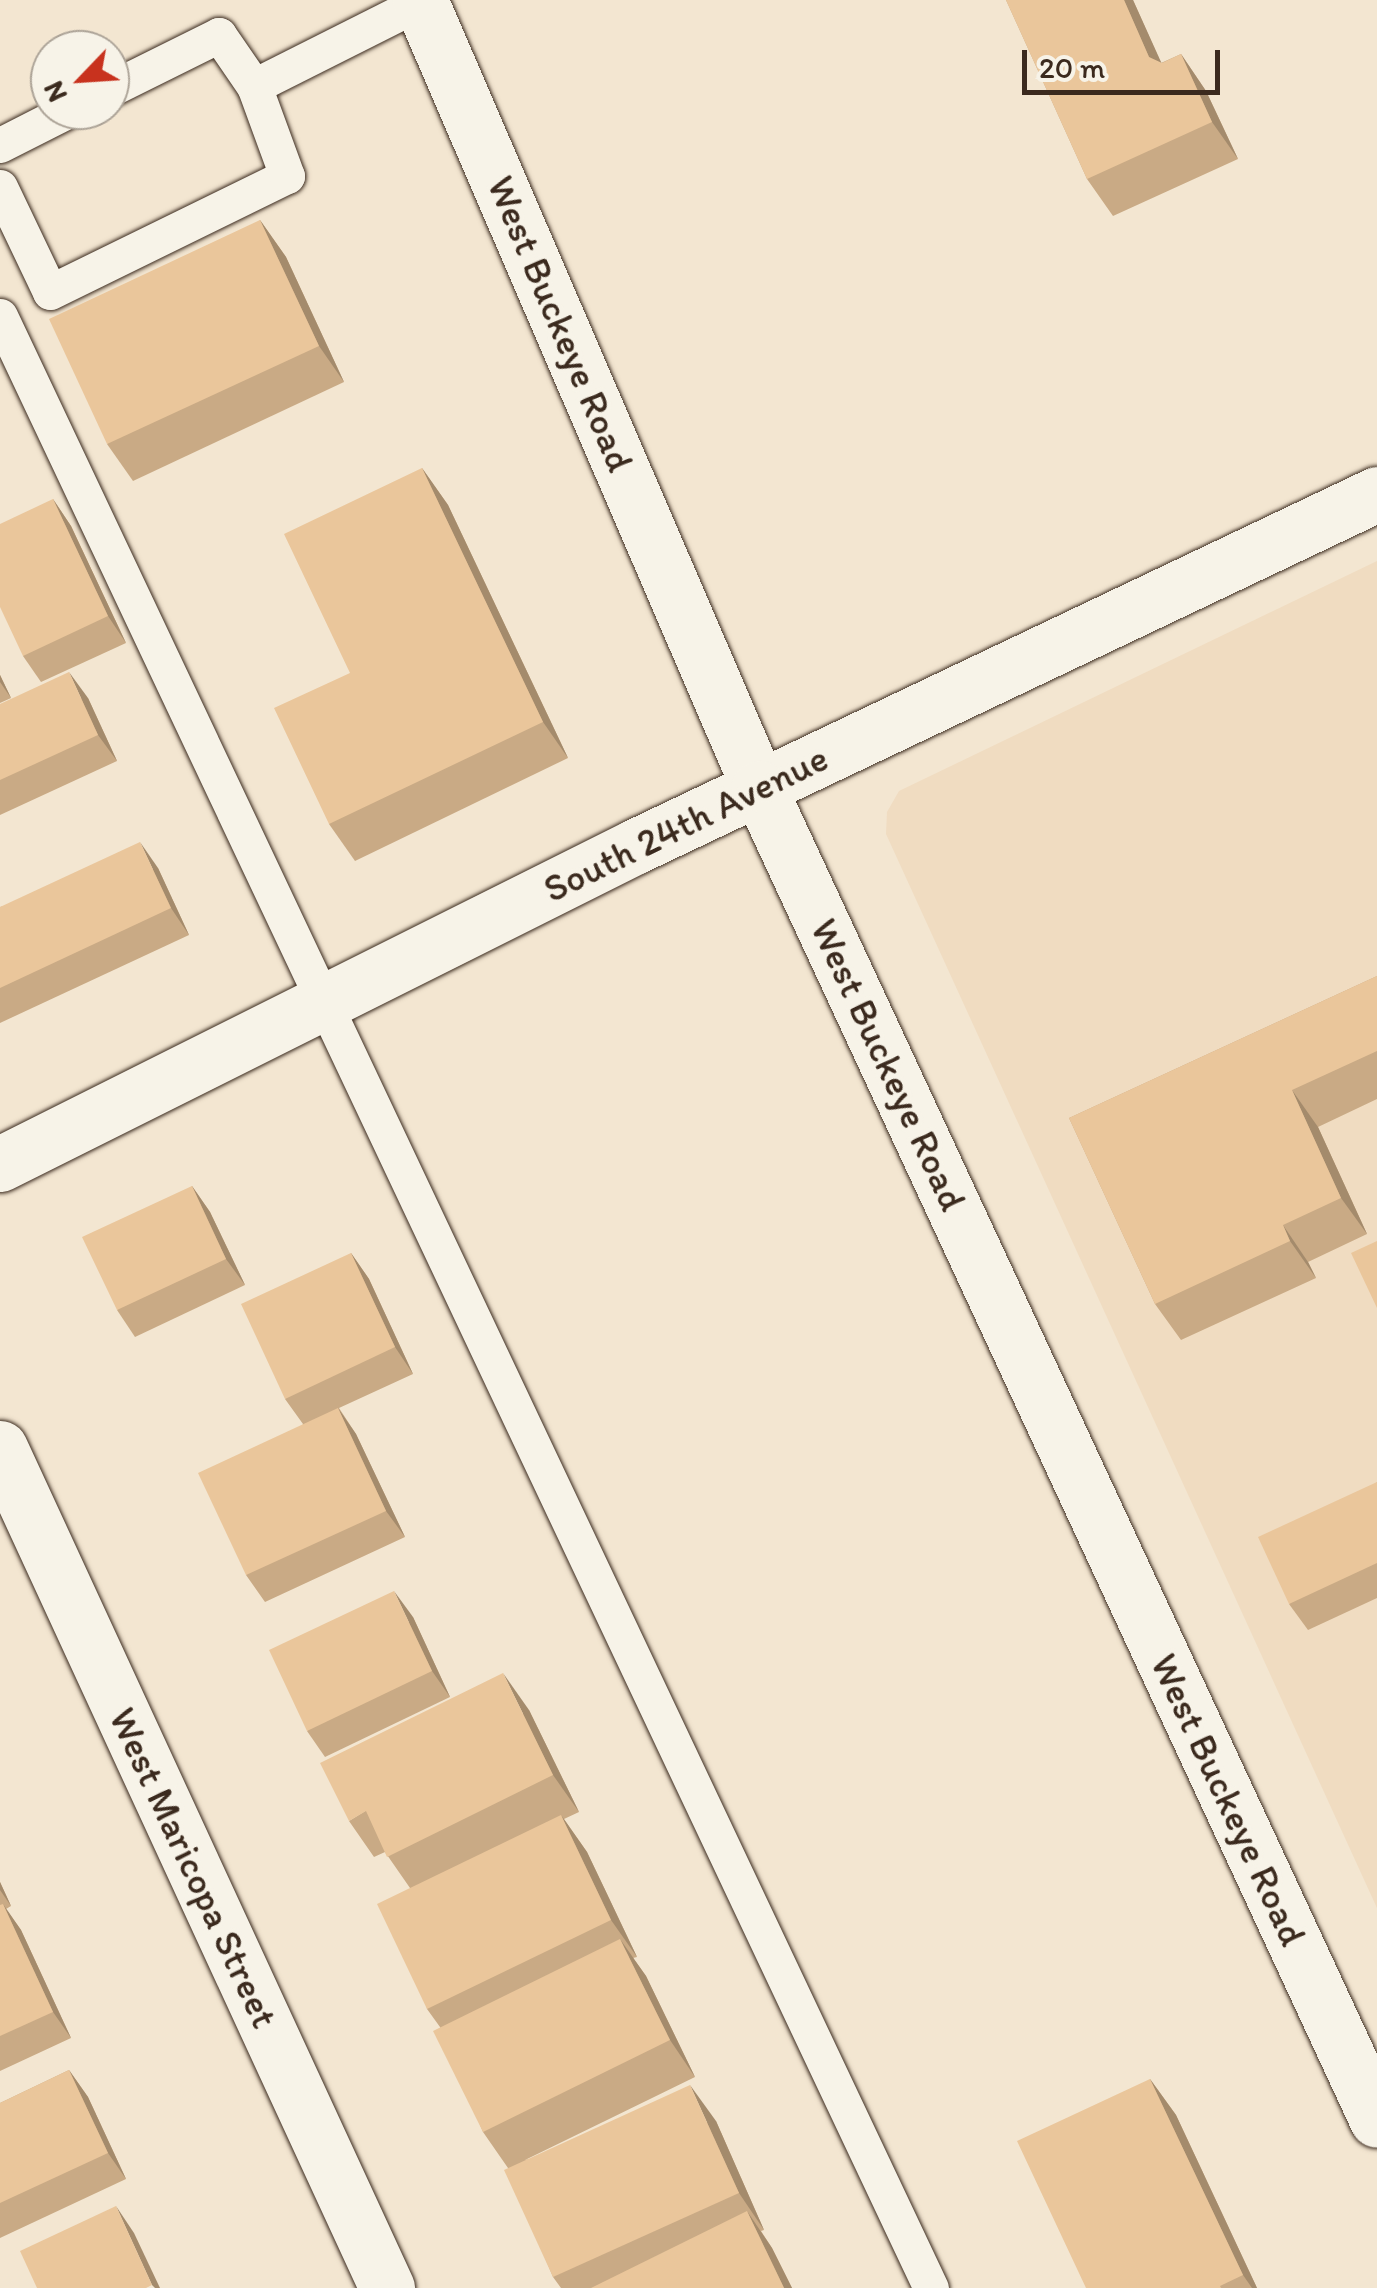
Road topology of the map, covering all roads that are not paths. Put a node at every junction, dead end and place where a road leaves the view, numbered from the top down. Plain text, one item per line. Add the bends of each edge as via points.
1 (420, 1) edge
2 (130, 80) edge
3 (254, 86) junction
4 (30, 130) edge
5 (0, 145) edge
6 (0, 187) edge
7 (0, 316) edge
8 (1377, 494) edge
9 (760, 788) junction
10 (325, 1004) junction
11 (0, 1164) edge
12 (0, 1448) edge
13 (1377, 2120) edge
14 (387, 2288) edge
15 (931, 2288) edge

1 - 3 lane
1 - 9 street, West Buckeye Road
2 - 3 lane via 219,34
3 - 6 lane via 287,176 50,292
4 - 5 lane
7 - 10 lane
8 - 9 street, South 24th Avenue
9 - 10 street, South 24th Avenue
9 - 13 street, West Buckeye Road
10 - 11 street, South 24th Avenue
10 - 15 lane
12 - 14 street, West Maricopa Street

